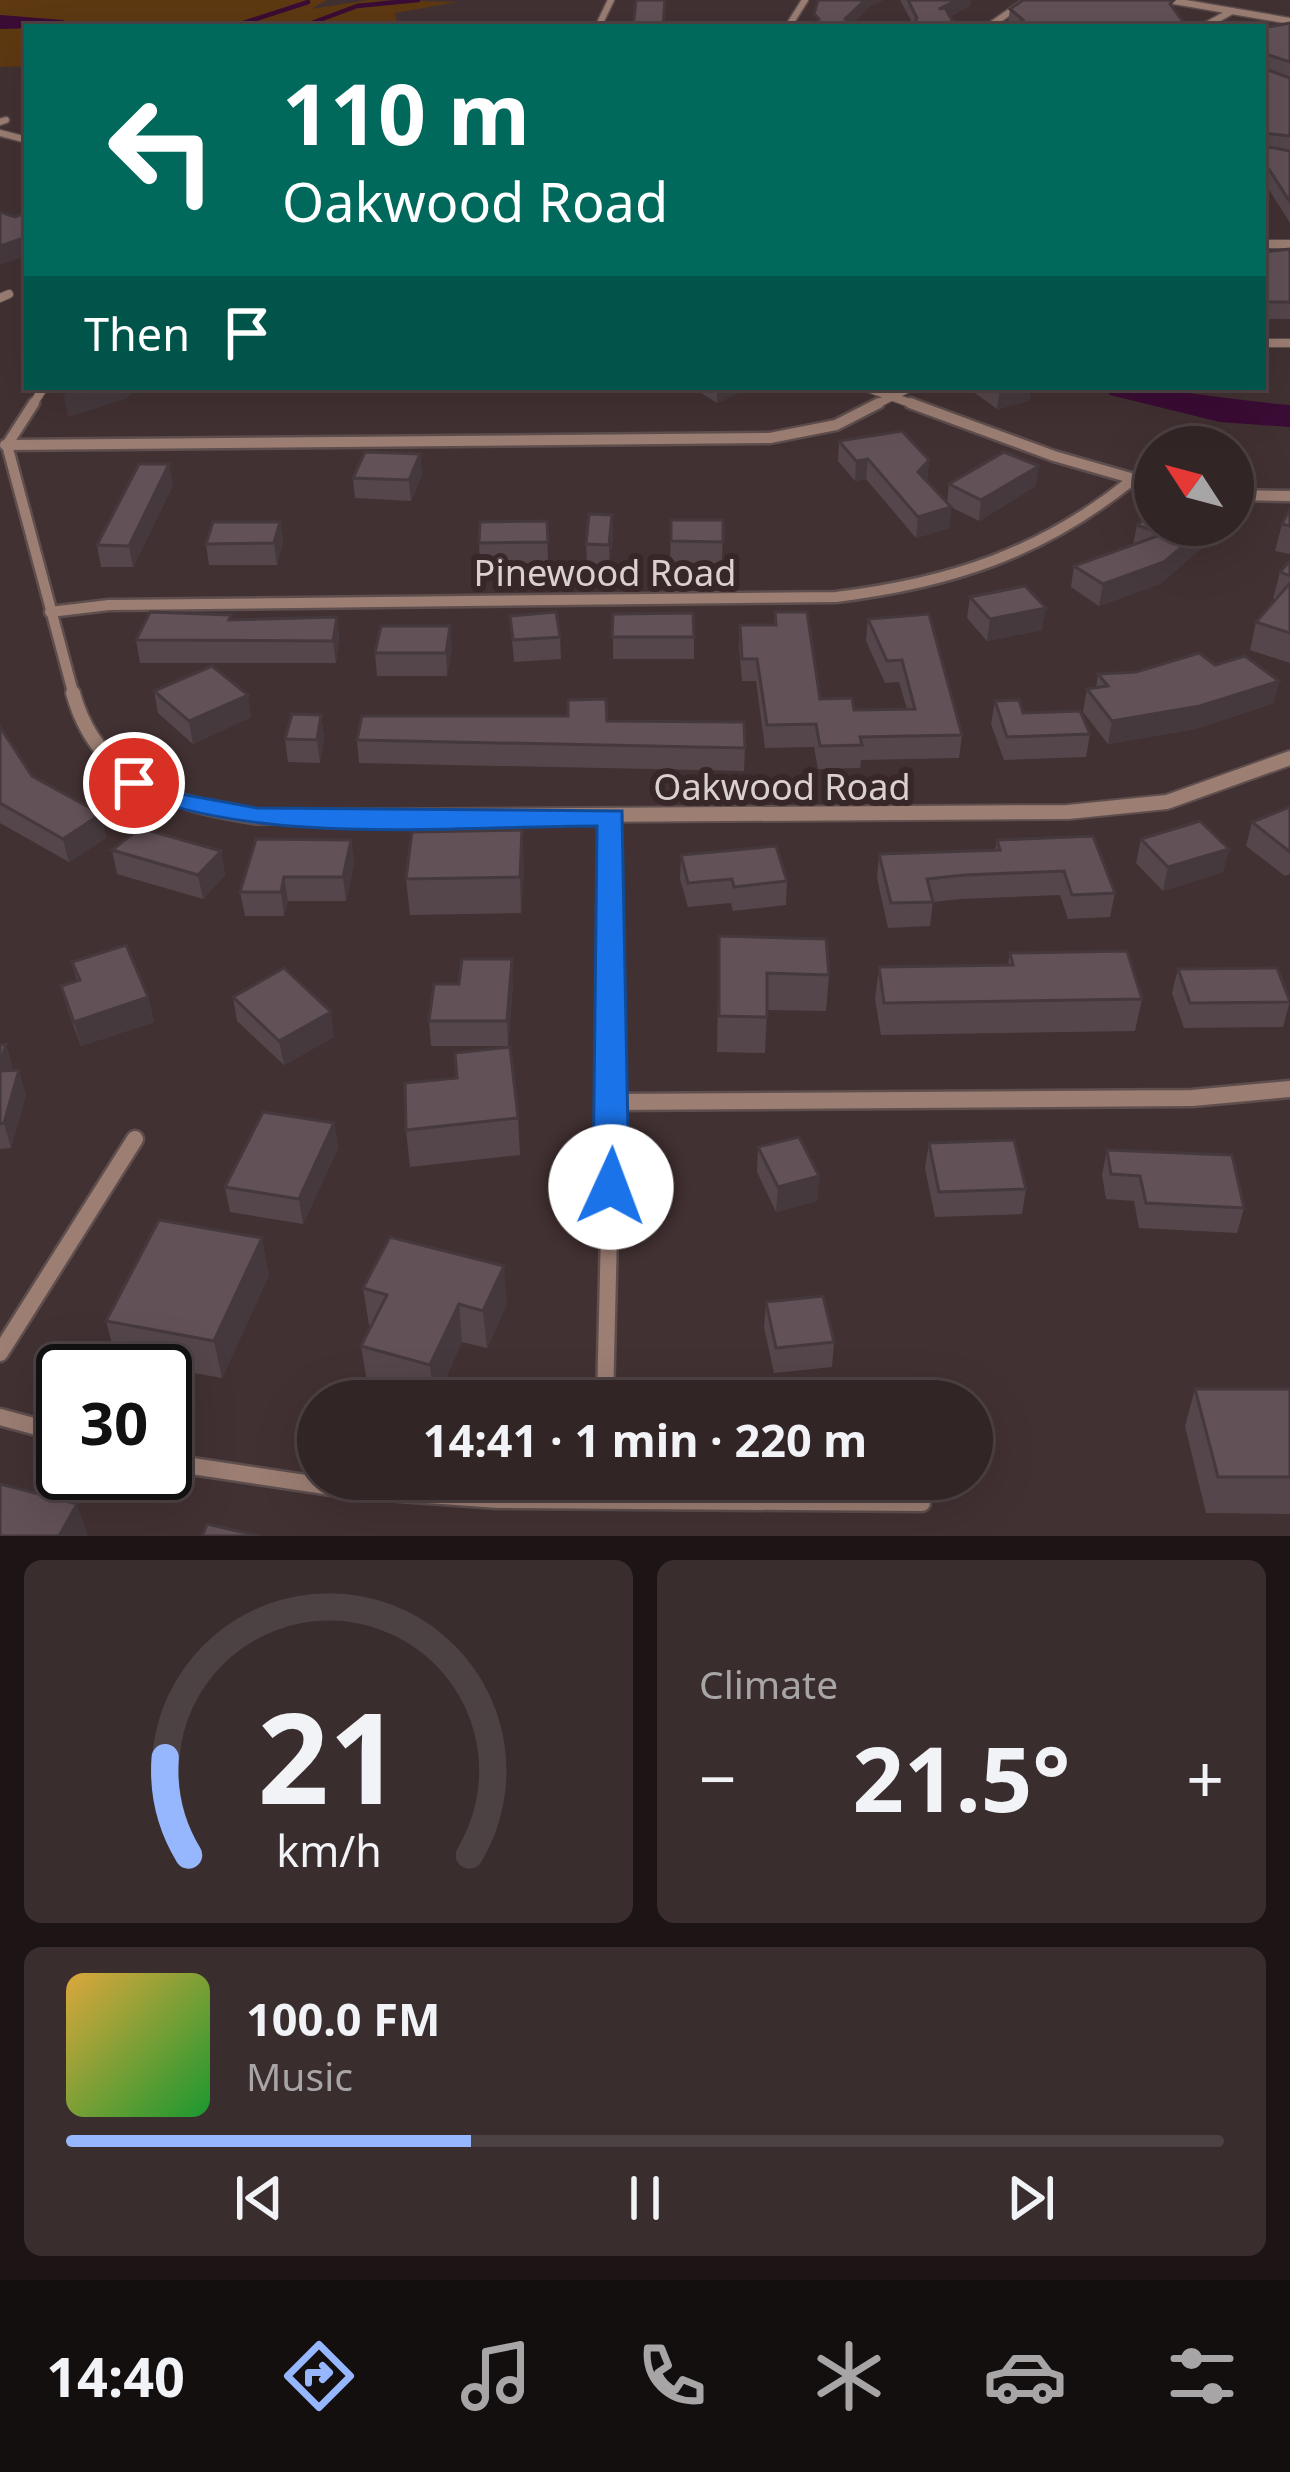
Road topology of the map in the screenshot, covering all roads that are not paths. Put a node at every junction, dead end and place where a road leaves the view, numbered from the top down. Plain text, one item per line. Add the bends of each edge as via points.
1 (805, 0) edge
2 (1027, 0) edge
3 (1168, 0) edge
4 (1233, 11) junction
5 (1290, 21) edge
6 (789, 24) edge
7 (992, 24) edge
8 (1209, 24) edge
9 (42, 390) edge
10 (873, 390) edge
11 (906, 390) edge
12 (893, 397) junction
13 (4, 446) edge
14 (1132, 480) joint
15 (1254, 495) edge
16 (1290, 496) edge
17 (50, 612) junction
18 (1290, 758) edge
19 (612, 817) junction
20 (1290, 1089) edge
21 (614, 1102) junction
22 (135, 1138) dead end
23 (0, 1353) edge
24 (606, 1380) edge
25 (0, 1417) edge
26 (36, 1427) edge
27 (192, 1466) edge
28 (297, 1482) edge
29 (670, 1500) edge
30 (922, 1503) dead end

1 - 6 street
2 - 7 street
3 - 4 street
4 - 5 street
4 - 8 street
9 - 13 street
10 - 12 street
11 - 12 street
12 - 13 street via 836,425 770,438
12 - 14 street
13 - 17 street, Oakwood Road
14 - 17 street, Pinewood Road via 1024,553 886,589 724,602 109,604
15 - 16 street
17 - 19 street, Oakwood Road via 83,729 134,783 174,801 257,817
18 - 19 street, Oakwood Road via 1167,802 1068,812
19 - 21 street
20 - 21 street via 1192,1098
21 - 24 street
22 - 23 street
25 - 26 street
27 - 28 street
29 - 30 street

